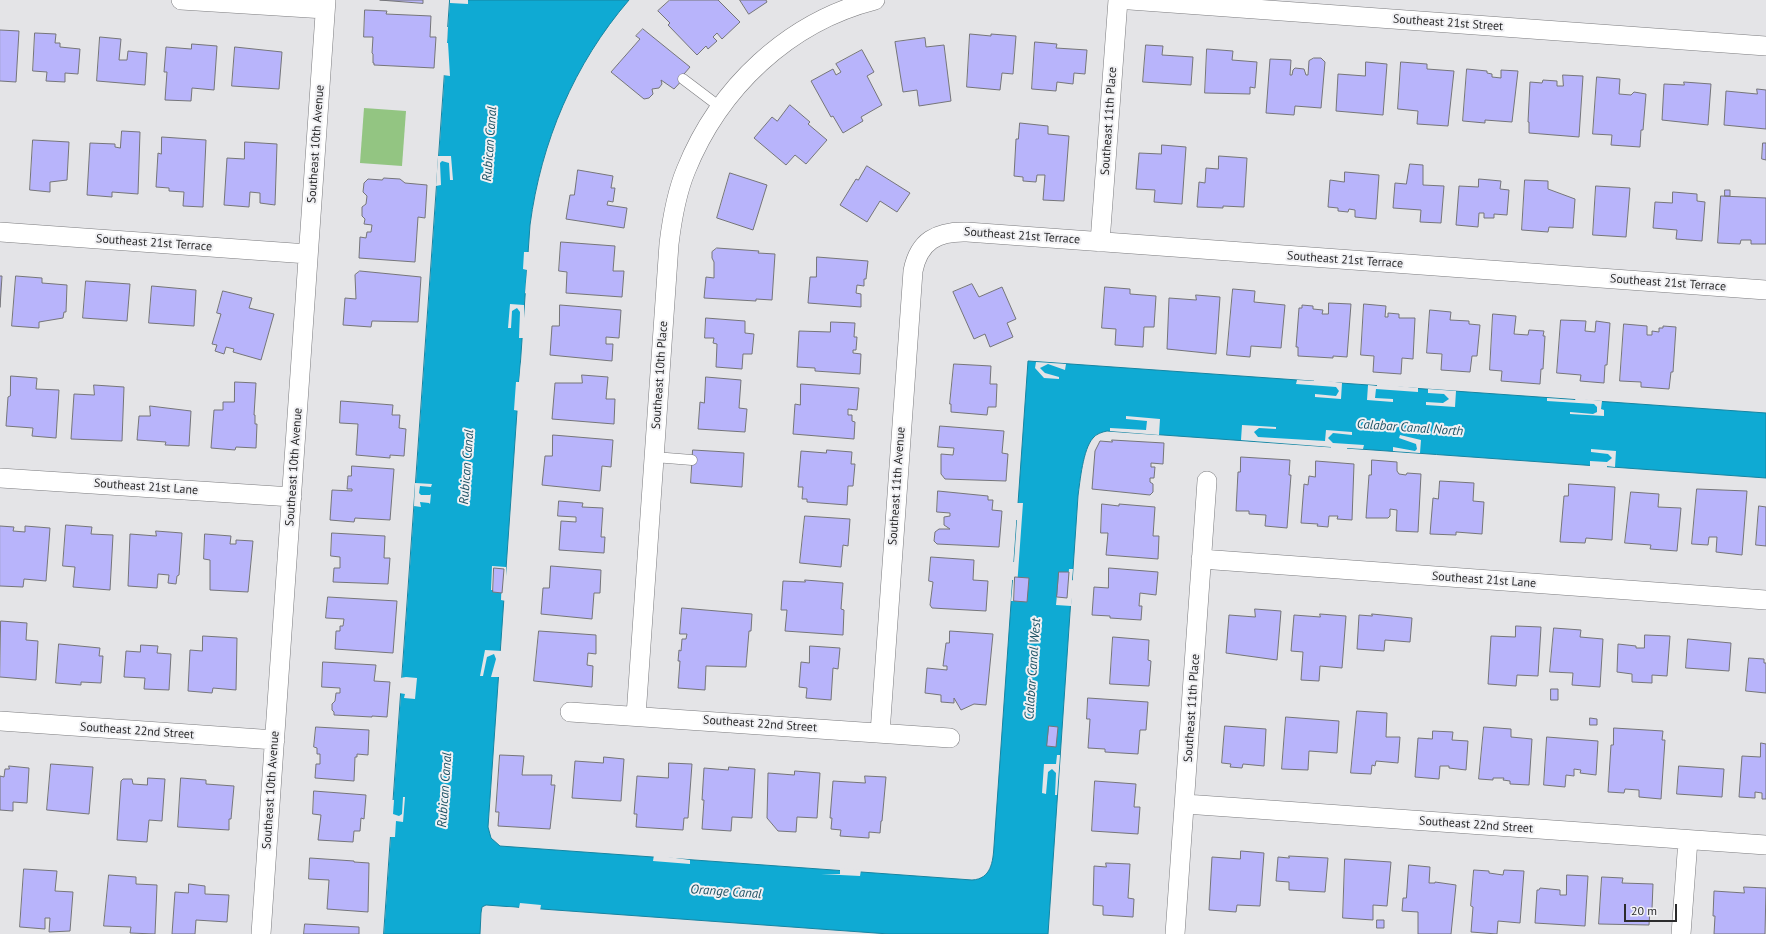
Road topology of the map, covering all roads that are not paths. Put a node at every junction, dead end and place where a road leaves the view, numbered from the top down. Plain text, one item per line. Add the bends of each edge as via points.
1 (181, 0) edge
2 (875, 0) edge
3 (1118, 0) edge
4 (1130, 0) edge
5 (326, 4) edge
6 (1766, 46) edge
7 (683, 79) dead end
8 (720, 107) junction
9 (0, 232) edge
10 (927, 242) joint
11 (1100, 242) junction
12 (308, 254) junction
13 (1766, 290) edge
14 (654, 457) junction
15 (692, 460) dead end
16 (0, 478) edge
17 (1207, 481) dead end
18 (292, 497) junction
19 (1201, 559) junction
20 (1766, 600) edge
21 (570, 712) dead end
22 (636, 716) junction
23 (0, 721) edge
24 (880, 733) junction
25 (950, 738) dead end
26 (274, 740) junction
27 (1186, 804) junction
28 (1688, 840) junction
29 (1766, 845) edge
30 (261, 934) edge
31 (1175, 934) edge
32 (1681, 934) edge

1 - 5 street
2 - 8 street, Southeast 10th Place via 842,11 788,40 762,60
3 - 11 street, Southeast 11th Place
4 - 6 street, Southeast 21st Street
5 - 12 street, Southeast 10th Avenue
7 - 8 lane
8 - 14 street, Southeast 10th Place via 686,170 673,213
9 - 12 street, Southeast 21st Terrace
10 - 11 street, Southeast 21st Terrace via 941,234 958,232
10 - 24 street, Southeast 11th Avenue via 918,254 913,271
11 - 13 street, Southeast 21st Terrace
12 - 18 street, Southeast 10th Avenue
14 - 15 lane
14 - 22 street, Southeast 10th Place
16 - 18 street, Southeast 21st Lane
17 - 19 street, Southeast 11th Place
18 - 26 street, Southeast 10th Avenue
19 - 20 street, Southeast 21st Lane
19 - 27 street, Southeast 11th Place
21 - 22 street, Southeast 22nd Street
22 - 24 street, Southeast 22nd Street
23 - 26 street, Southeast 22nd Street
24 - 25 street, Southeast 22nd Street
26 - 30 street, Southeast 10th Avenue
27 - 28 street, Southeast 22nd Street
27 - 31 street, Southeast 11th Place
28 - 29 street, Southeast 22nd Street
28 - 32 street

